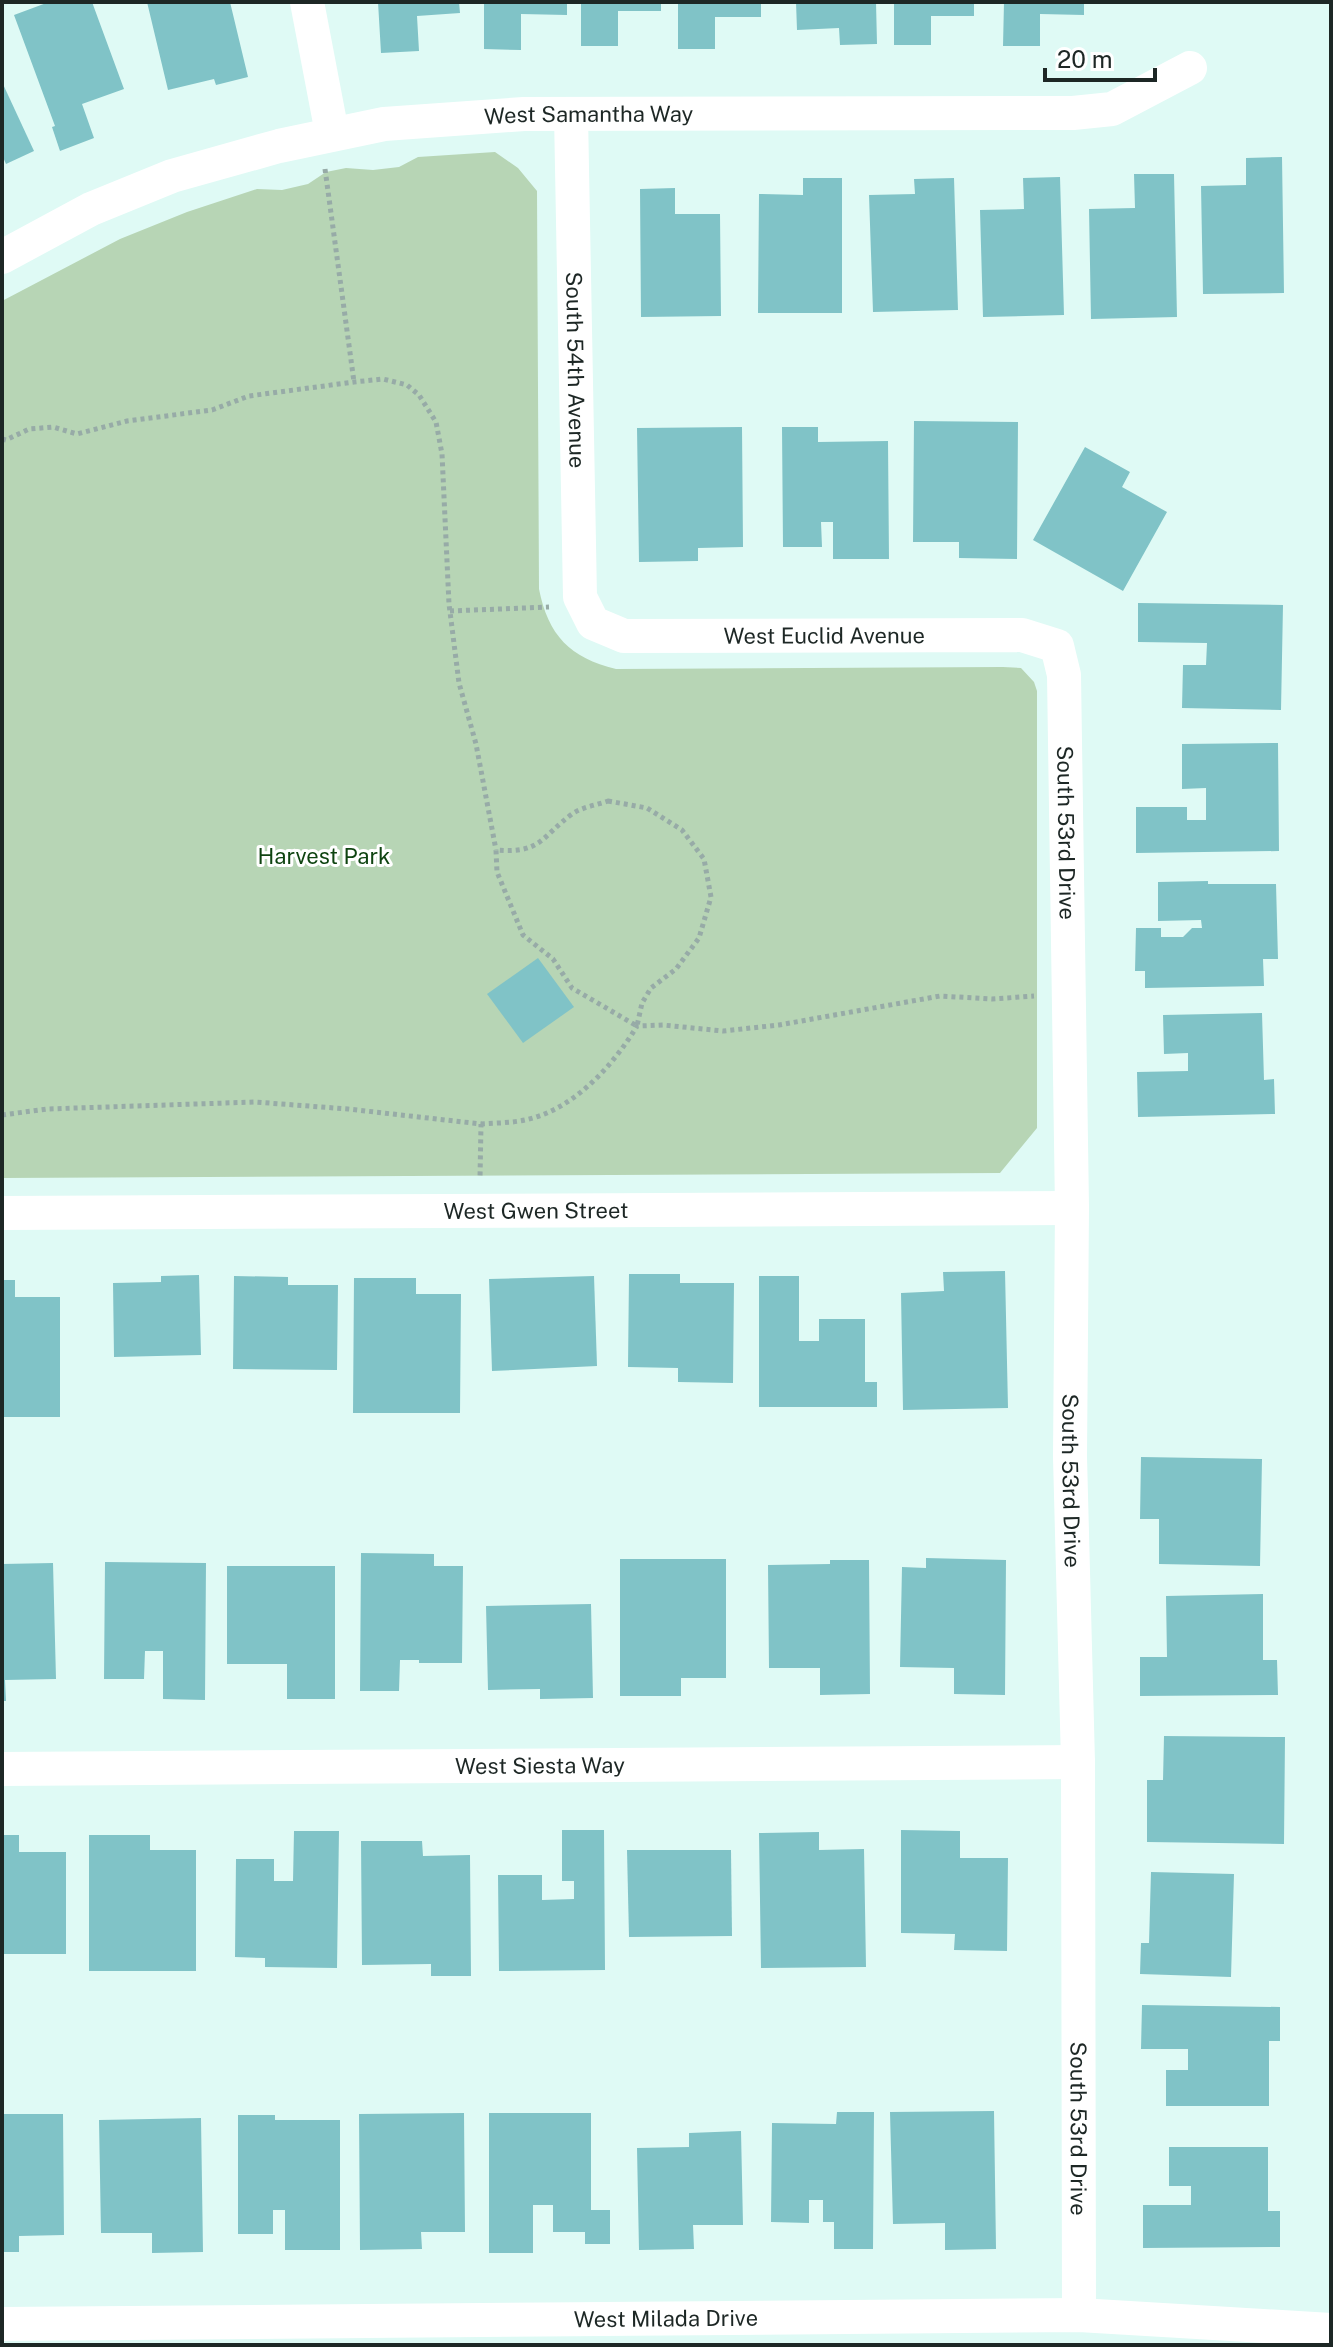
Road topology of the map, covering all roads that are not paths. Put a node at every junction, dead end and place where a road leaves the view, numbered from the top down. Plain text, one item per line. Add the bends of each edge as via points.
1 (307, 2) edge
2 (1190, 68) dead end
3 (571, 114) junction
4 (328, 149) junction
5 (2, 257) edge
6 (593, 623) joint
7 (1057, 646) joint
8 (1072, 1208) junction
9 (2, 1213) edge
10 (1078, 1762) junction
11 (2, 1769) edge
12 (1079, 2315) junction
13 (2, 2324) edge
14 (1331, 2330) edge
15 (1292, 2336) edge

1 - 4 street
2 - 3 street, West Samantha Way via 1112,109 1073,113
3 - 4 street, West Samantha Way via 384,124
3 - 6 street, South 54th Avenue via 580,597
4 - 5 street, West Samantha Way via 172,176 91,209
6 - 7 street, West Euclid Avenue via 624,636 1022,635
7 - 8 street, South 53rd Drive via 1064,675
8 - 9 street, West Gwen Street
8 - 10 street, South 53rd Drive via 1070,1457
10 - 11 street, West Siesta Way
10 - 12 street, South 53rd Drive
12 - 13 street, West Milada Drive
12 - 15 street, West Milada Drive
14 - 15 street, West Milada Drive

